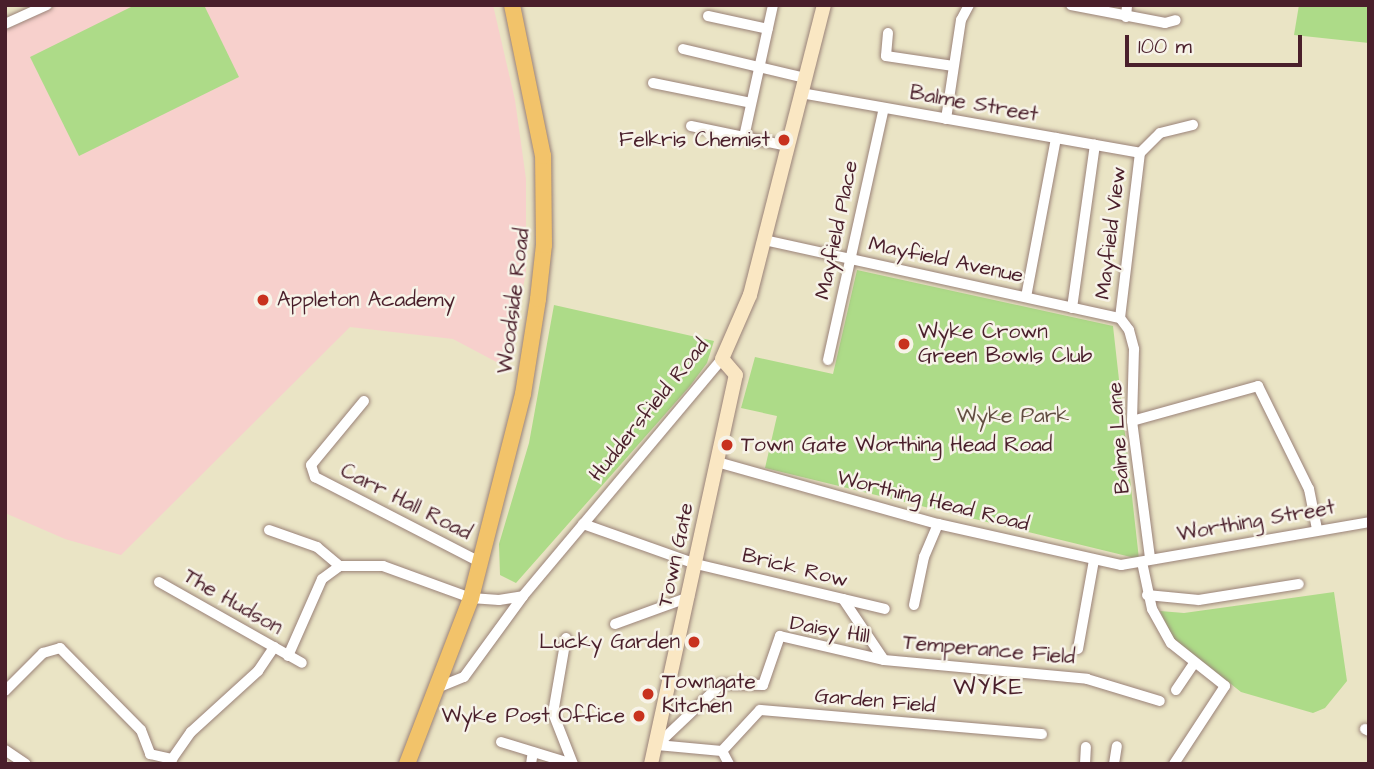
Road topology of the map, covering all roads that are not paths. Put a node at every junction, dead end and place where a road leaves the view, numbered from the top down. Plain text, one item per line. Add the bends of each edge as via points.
1 (47, 5) edge
2 (512, 5) edge
3 (773, 5) edge
4 (824, 5) edge
5 (969, 5) edge
6 (1127, 5) edge
7 (1072, 6) edge
8 (708, 16) dead end
9 (1126, 17) junction
10 (1176, 20) dead end
11 (5, 24) edge
12 (768, 29) junction
13 (888, 33) dead end
14 (683, 49) dead end
15 (953, 66) junction
16 (760, 67) junction
17 (805, 78) junction
18 (653, 83) dead end
19 (801, 93) junction
20 (751, 103) junction
21 (884, 108) junction
22 (946, 119) junction
23 (1193, 125) dead end
24 (691, 126) dead end
25 (744, 137) junction
26 (1056, 138) junction
27 (1095, 145) junction
28 (788, 146) junction
29 (1140, 153) junction
30 (764, 240) junction
31 (850, 258) junction
32 (1026, 297) junction
33 (1073, 308) junction
34 (1120, 318) junction
35 (722, 359) junction
36 (828, 360) dead end
37 (364, 401) dead end
38 (1132, 421) junction
39 (717, 462) junction
40 (1369, 522) edge
41 (583, 524) junction
42 (938, 524) junction
43 (1317, 529) junction
44 (269, 530) dead end
45 (1094, 560) junction
46 (1146, 560) junction
47 (480, 562) junction
48 (696, 564) junction
49 (340, 566) junction
50 (159, 582) dead end
51 (1299, 584) dead end
52 (1147, 595) junction
53 (523, 596) junction
54 (689, 597) junction
55 (471, 598) junction
56 (843, 599) junction
57 (914, 604) dead end
58 (886, 609) dead end
59 (615, 624) dead end
60 (566, 638) dead end
61 (274, 648) junction
62 (1078, 649) dead end
63 (288, 656) junction
64 (884, 660) junction
65 (302, 663) dead end
66 (1194, 663) junction
67 (439, 687) junction
68 (1177, 690) dead end
69 (5, 691) edge
70 (1160, 701) dead end
71 (1042, 734) dead end
72 (501, 742) dead end
73 (657, 745) junction
74 (1117, 746) dead end
75 (1086, 747) dead end
76 (5, 750) edge
77 (722, 751) junction
78 (533, 752) junction
79 (173, 761) edge
80 (26, 764) edge
81 (407, 764) edge
82 (531, 764) edge
83 (573, 764) edge
84 (652, 764) edge
85 (729, 764) edge
86 (1085, 764) edge
87 (1114, 764) edge
88 (1174, 764) edge

1 - 11 street
2 - 47 main road, Woodside Road via 540,129 544,245 523,394
3 - 12 street
4 - 17 main road, Huddersfield Road
5 - 15 street
6 - 9 street
7 - 9 street
8 - 12 street
9 - 10 street via 1165,23
12 - 16 street
13 - 15 street via 886,56
14 - 16 street
15 - 22 street
16 - 17 street
16 - 20 street
17 - 19 main road, Huddersfield Road
18 - 20 street
19 - 21 street, Balme Street
19 - 28 main road, Huddersfield Road
20 - 25 street
21 - 22 street, Balme Street
21 - 31 street, Mayfield Place
22 - 26 street, Balme Street
23 - 29 street via 1160,133
24 - 25 street
25 - 28 street
26 - 27 street, Balme Street
26 - 32 street
27 - 29 street, Balme Street
27 - 33 street
28 - 30 main road, Huddersfield Road
29 - 34 street, Mayfield View
30 - 31 street, Mayfield Avenue
30 - 35 main road, Huddersfield Road via 750,295
31 - 32 street, Mayfield Avenue
31 - 36 street, Mayfield Place
32 - 33 street, Mayfield Avenue
33 - 34 street, Mayfield Avenue
34 - 38 street, Balme Lane via 1134,349
35 - 39 main road, Town Gate via 736,375
35 - 41 street, Huddersfield Road
37 - 47 street, Carr Hall Road via 311,465 315,477
38 - 43 street via 1258,386 1309,489
38 - 46 street, Balme Lane
39 - 42 street, Worthing Head Road
39 - 48 main road, Town Gate
40 - 43 street, Worthing Street
41 - 48 street, Brick Row
41 - 53 street, Huddersfield Road
42 - 45 street, Worthing Head Road
42 - 57 street via 924,557
43 - 46 street, Worthing Street
44 - 49 street via 317,547
45 - 46 street, Worthing Head Road via 1121,565
45 - 62 street
46 - 52 street
47 - 55 main road, Woodside Road
48 - 54 main road, Town Gate
48 - 56 street, Brick Row
49 - 55 street via 383,566
49 - 63 street, The Hudson via 322,579
50 - 61 street, The Hudson
51 - 52 street via 1199,600
52 - 66 street via 1171,643
53 - 55 street
53 - 67 street, Huddersfield Road via 464,677
54 - 59 street
54 - 73 main road, Town Gate
55 - 67 main road
56 - 58 street, Brick Row
56 - 64 street, Temperance Field
60 - 83 street via 553,713
61 - 63 street, The Hudson
61 - 79 street via 258,671 191,732
63 - 65 street, The Hudson
64 - 70 street, Temperance Field via 1087,679
64 - 73 street, Daisy Hill via 780,635 763,685 721,684
66 - 68 street
66 - 88 street via 1225,686
67 - 81 main road
69 - 79 street via 43,653 60,648 141,730 150,754
71 - 77 street, Garden Field via 760,710
72 - 78 street
73 - 77 street
73 - 84 main road, Town Gate
74 - 87 street
75 - 86 street
76 - 80 street
77 - 85 street
78 - 82 street
78 - 83 street

